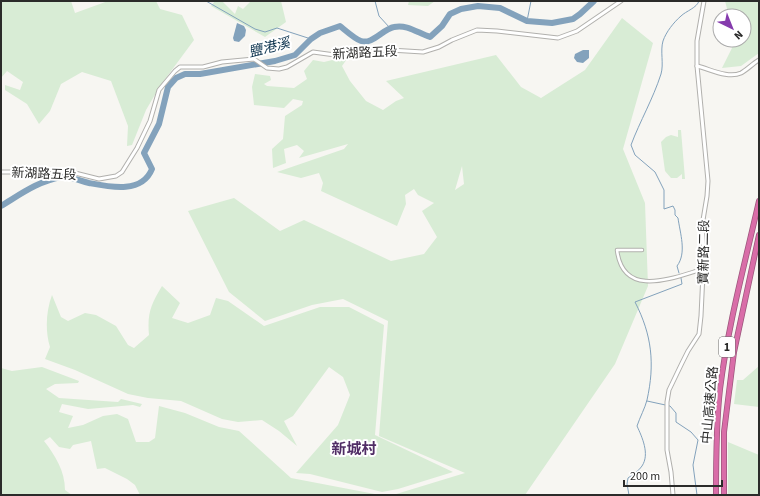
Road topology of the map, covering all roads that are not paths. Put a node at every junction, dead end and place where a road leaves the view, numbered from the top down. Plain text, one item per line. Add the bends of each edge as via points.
1 (621, 1) edge
2 (704, 1) edge
3 (759, 60) edge
4 (697, 66) junction
5 (1, 172) edge
6 (759, 201) edge
7 (759, 235) edge
8 (642, 250) dead end
9 (702, 269) junction
10 (673, 495) edge
11 (716, 495) edge
12 (724, 495) edge

1 - 5 street, 新湖路五段 via 577,31 558,38 477,30 423,52 390,50 335,55 313,52 279,69 262,66 254,59 203,67 180,67 159,90 150,121 134,154 122,172 116,176 99,179 75,173 42,175
2 - 4 street, 寶新路二段 via 697,41
3 - 4 street via 742,73 735,75
4 - 9 street, 寶新路二段 via 708,181 702,226
6 - 11 highway, 中山高速公路 / 1 via 721,381 716,442
7 - 12 highway, 中山高速公路 / 1 via 733,359 724,432
8 - 9 street via 617,250 618,260 626,274 633,279 661,281
9 - 10 street, 寶新路二段 via 700,334 682,363 669,390 667,402 668,450

